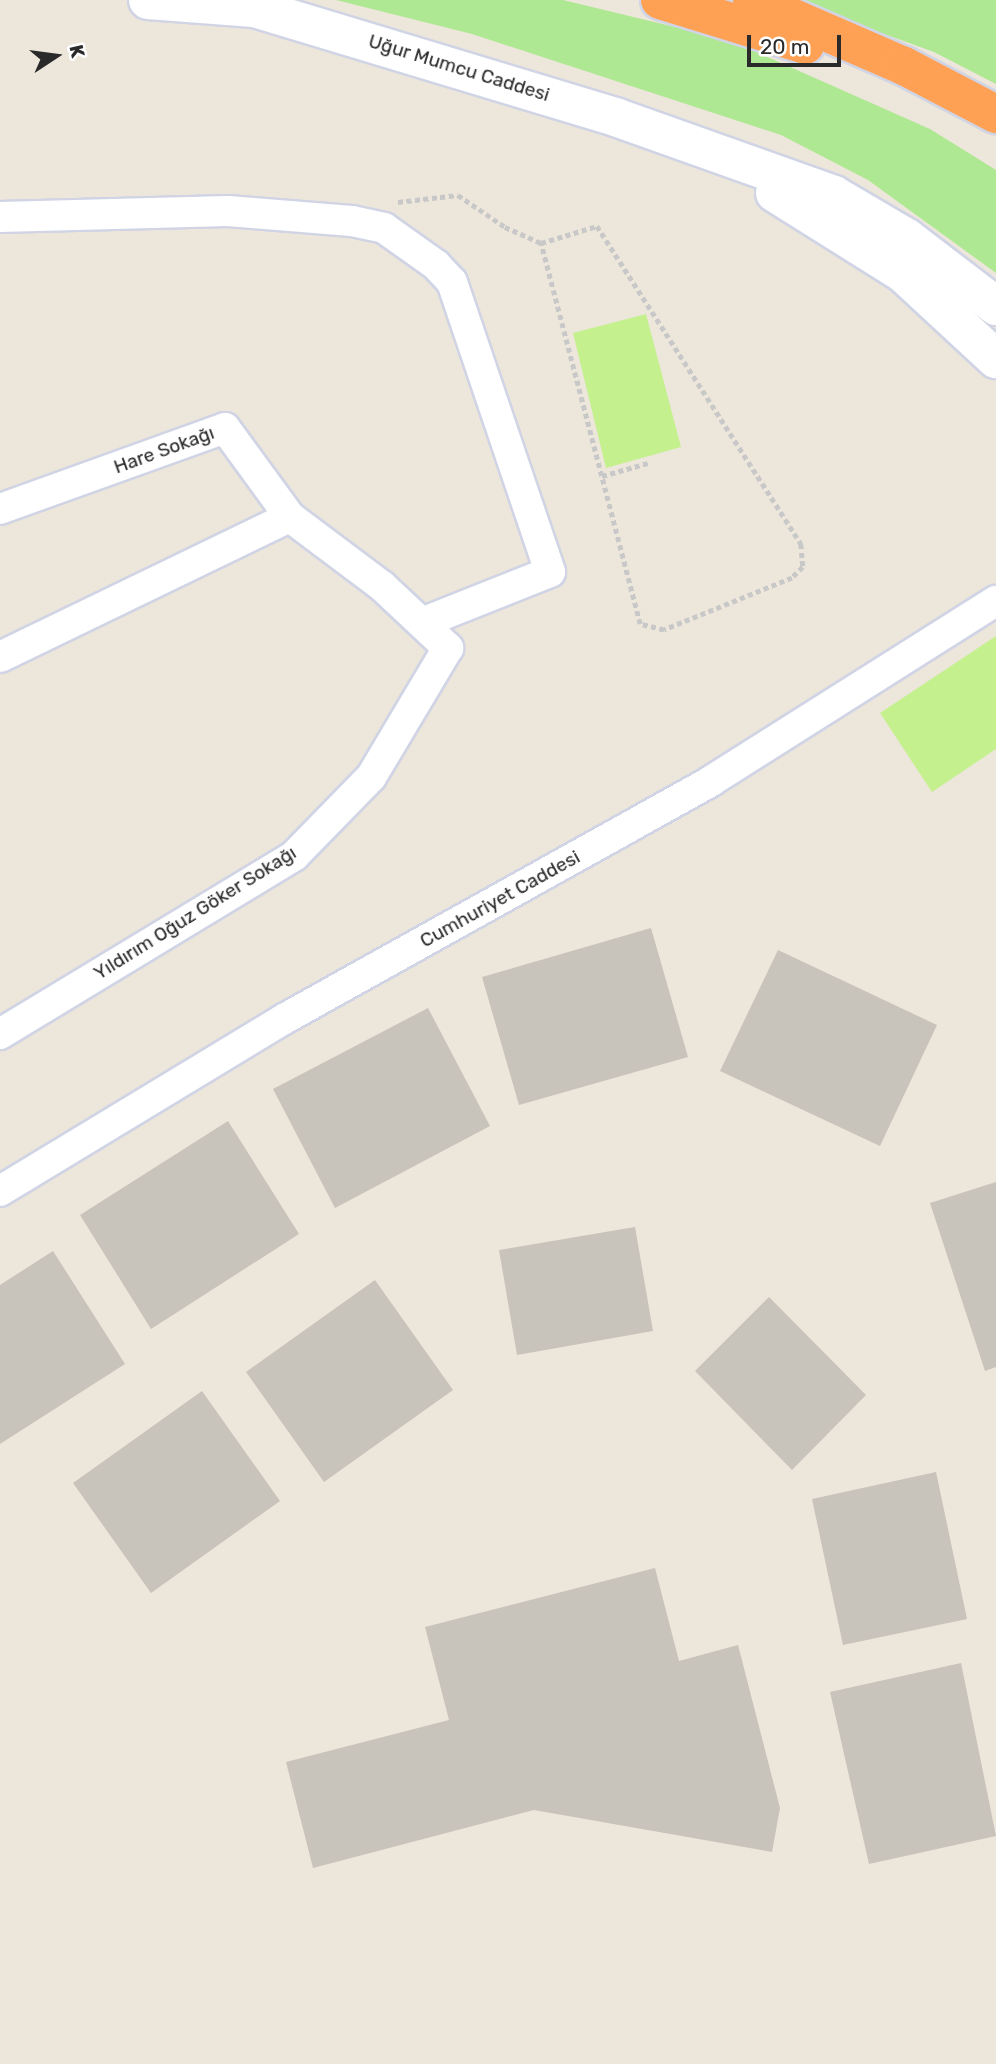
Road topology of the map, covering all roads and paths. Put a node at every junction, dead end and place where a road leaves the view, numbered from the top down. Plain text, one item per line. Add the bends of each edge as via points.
1 (149, 0) edge
2 (660, 0) edge
3 (752, 0) edge
4 (240, 4) edge
5 (905, 66) junction
6 (996, 114) edge
7 (687, 144) junction
8 (0, 217) edge
9 (352, 221) junction
10 (541, 243) junction
11 (996, 306) edge
12 (996, 359) edge
13 (648, 463) dead end
14 (602, 476) junction
15 (0, 509) edge
16 (290, 517) junction
17 (996, 601) edge
18 (422, 622) junction
19 (0, 657) edge
20 (0, 1034) edge
21 (0, 1191) edge

1 - 4 main road, Uğur Mumcu Caddesi
2 - 5 highway via 859,60
3 - 5 highway
4 - 7 main road, Uğur Mumcu Caddesi
5 - 6 highway
7 - 11 main road via 834,195 907,238
7 - 12 main road via 847,234 903,273
8 - 9 street via 228,211
9 - 10 path via 393,203 458,194 505,227
9 - 18 street via 384,228 416,246 452,282 550,572
10 - 14 path
10 - 14 path via 588,225 605,234 800,544 803,567 792,578 650,631 640,624
13 - 14 path
15 - 16 street, Hare Sokağı via 225,428
16 - 18 street, Yıldırım Oğuz Göker Sokağı
16 - 19 street
17 - 21 street, Cumhuriyet Caddesi via 723,774 284,1019
18 - 20 street, Yıldırım Oğuz Göker Sokağı via 448,648 371,777 295,856

